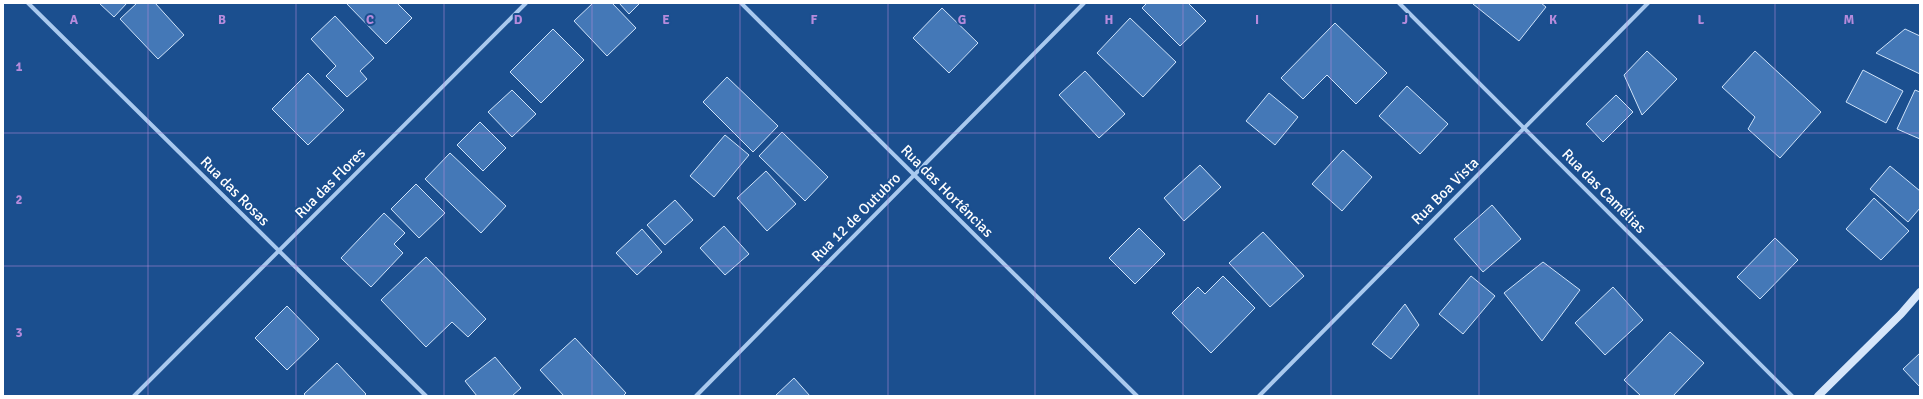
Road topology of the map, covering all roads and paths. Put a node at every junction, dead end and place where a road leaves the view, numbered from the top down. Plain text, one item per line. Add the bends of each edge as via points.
1 (28, 3) edge
2 (526, 3) edge
3 (741, 3) edge
4 (1084, 3) edge
5 (1399, 3) edge
6 (1648, 3) edge
7 (1524, 128) junction
8 (914, 175) junction
9 (279, 251) junction
10 (1920, 292) edge
11 (134, 396) edge
12 (426, 396) edge
13 (696, 396) edge
14 (1137, 396) edge
15 (1260, 396) edge
16 (1792, 396) edge
17 (1818, 396) edge

1 - 9 street, Rua das Rosas
2 - 9 street, Rua das Flores
3 - 8 street, Rua das Hortências
4 - 8 street, Rua 12 de Outubro
5 - 7 street, Rua das Camélias
6 - 7 street, Rua Boa Vista
7 - 15 street, Rua Boa Vista
7 - 16 street, Rua das Camélias
8 - 13 street, Rua 12 de Outubro
8 - 14 street, Rua das Hortências
9 - 11 street, Rua das Flores
9 - 12 street, Rua das Rosas
10 - 17 street

